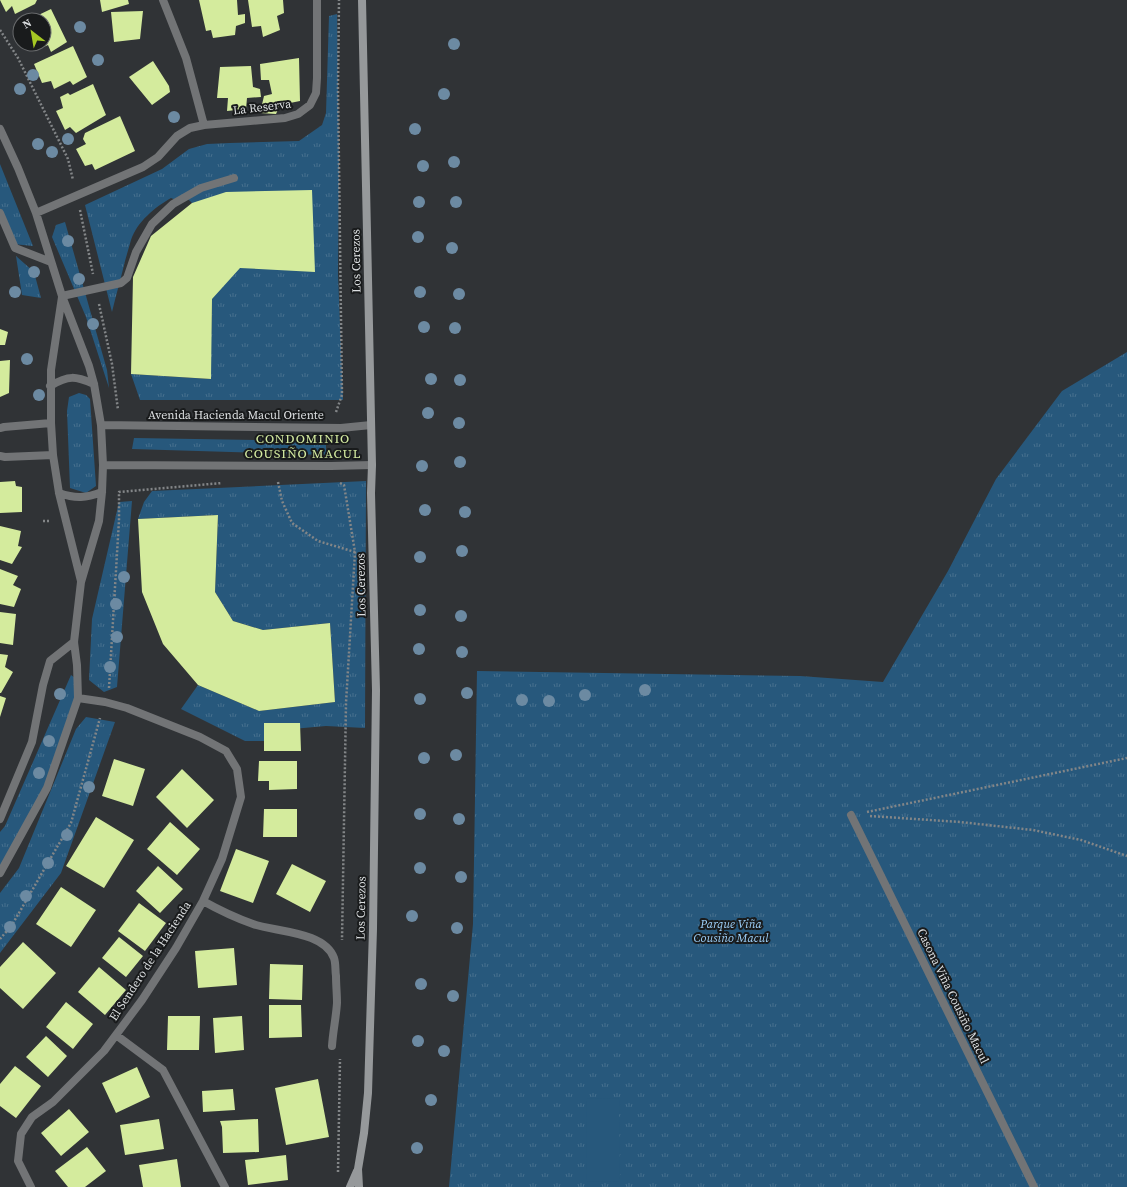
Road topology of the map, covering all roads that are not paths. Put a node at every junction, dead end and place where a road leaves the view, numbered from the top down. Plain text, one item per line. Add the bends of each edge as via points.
1 (163, 0) edge
2 (317, 0) edge
3 (362, 0) edge
4 (204, 125) junction
5 (0, 129) edge
6 (234, 178) dead end
7 (0, 213) edge
8 (36, 213) junction
9 (51, 262) junction
10 (62, 296) junction
11 (94, 384) junction
12 (50, 386) junction
13 (50, 423) junction
14 (371, 425) junction
15 (101, 426) junction
16 (0, 428) edge
17 (53, 455) junction
18 (0, 456) edge
19 (103, 465) junction
20 (372, 465) junction
21 (102, 492) junction
22 (59, 494) junction
23 (81, 582) junction
24 (74, 642) junction
25 (78, 698) junction
26 (851, 815) road end
27 (0, 819) edge
28 (0, 873) edge
29 (203, 901) junction
30 (116, 1035) junction
31 (332, 1046) dead end
32 (358, 1169) junction
33 (31, 1187) edge
34 (225, 1187) edge
35 (350, 1187) edge
36 (358, 1187) edge
37 (1034, 1187) edge

1 - 4 street via 186,58
2 - 4 street, La Reserva via 317,86 310,105 298,114 285,118
3 - 14 street, Los Cerezos
4 - 8 street, La Reserva via 190,128 177,136 158,157 143,167
5 - 8 street
6 - 10 street via 200,188 173,204 152,224 136,252 127,278 121,282
7 - 9 street via 15,248
8 - 9 street
9 - 10 street
10 - 11 street
10 - 12 street
11 - 12 street via 72,377
11 - 15 street
12 - 13 street
13 - 16 street
13 - 17 street
14 - 15 street, Avenida Hacienda Macul Oriente via 341,428
14 - 20 street, Los Cerezos
15 - 19 street
17 - 18 street
17 - 22 street
19 - 20 street
19 - 21 street
20 - 32 street, Los Cerezos via 376,690 373,929 368,1093
21 - 22 street via 76,498
21 - 23 street via 99,521
22 - 23 street
23 - 24 street
24 - 25 street
24 - 27 street via 50,661 32,742
25 - 28 street via 46,788
25 - 29 street, El Sendero de la Hacienda via 127,708 200,737 226,751 237,769 241,797 222,859
26 - 37 street, Casona Viña Cousiño Macul
29 - 30 street, El Sendero de la Hacienda via 176,948
29 - 31 street, El Sendero de la Hacienda via 254,924 307,936 331,951 336,967 337,997
30 - 33 street, El Sendero de la Hacienda via 104,1051 53,1102 32,1117 21,1134 18,1162
30 - 34 street, El Sendero de la Hacienda via 163,1070
32 - 35 street, Los Cerezos
32 - 36 street, Los Cerezos

